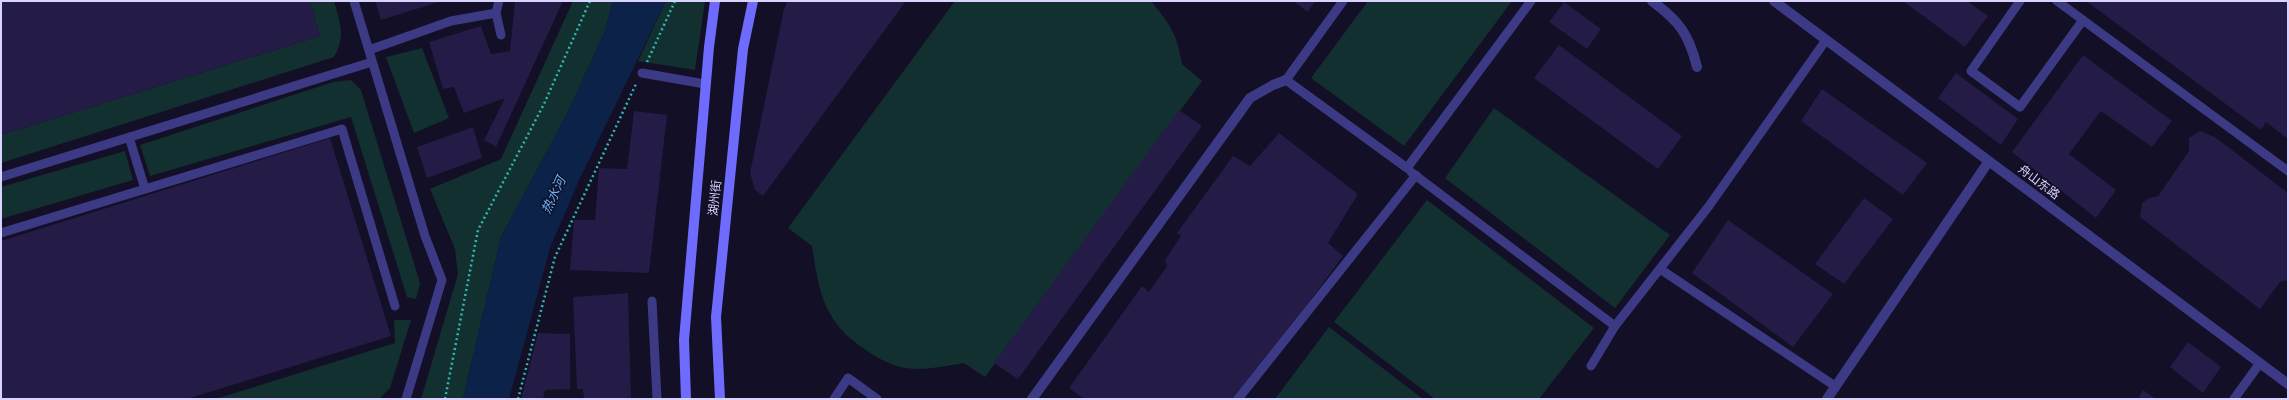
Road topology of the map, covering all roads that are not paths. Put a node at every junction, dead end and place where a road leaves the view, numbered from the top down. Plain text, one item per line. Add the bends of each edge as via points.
1 (354, 1) edge
2 (499, 1) edge
3 (715, 1) edge
4 (753, 1) edge
5 (1344, 1) edge
6 (1531, 1) edge
7 (1652, 1) edge
8 (1774, 1) edge
9 (2020, 1) edge
10 (2057, 1) edge
11 (496, 13) junction
12 (2083, 20) junction
13 (501, 35) dead end
14 (1826, 40) junction
15 (369, 50) junction
16 (372, 62) junction
17 (1697, 67) dead end
18 (642, 73) road end
19 (1286, 80) junction
20 (705, 84) junction
21 (129, 137) junction
22 (1989, 161) junction
23 (1407, 168) junction
24 (2288, 171) edge
25 (1416, 174) junction
26 (1, 177) edge
27 (145, 189) junction
28 (1, 233) edge
29 (1660, 269) junction
30 (652, 300) dead end
31 (395, 306) dead end
32 (1615, 326) junction
33 (2260, 363) junction
34 (1591, 366) dead end
35 (2288, 384) edge
36 (1835, 386) junction
37 (406, 399) edge
38 (657, 399) edge
39 (686, 399) edge
40 (720, 399) edge
41 (834, 399) edge
42 (877, 399) edge
43 (1032, 399) edge
44 (1238, 399) edge
45 (1827, 399) edge
46 (2234, 399) edge

1 - 15 lane
2 - 11 lane
3 - 20 main road, 湖州街
4 - 40 main road, 湖州街 via 743,49 716,317
5 - 19 lane
6 - 23 lane
7 - 17 street via 1673,16 1692,45
8 - 14 street, 舟山东路
9 - 12 lane via 1971,71 2020,108
10 - 12 lane
11 - 13 lane
11 - 15 lane via 451,21
12 - 24 lane
14 - 22 street, 舟山东路
14 - 29 lane via 1709,206
15 - 16 lane
16 - 21 lane
16 - 37 lane via 442,280
18 - 20 lane
19 - 23 lane
19 - 43 street via 1273,84 1250,98
20 - 39 main road, 湖州街 via 684,340
21 - 26 lane
21 - 27 lane
22 - 33 street, 舟山东路
22 - 36 street
23 - 25 lane
25 - 32 lane
25 - 44 lane
27 - 28 lane
27 - 31 lane via 342,129
29 - 32 lane
29 - 36 lane
30 - 38 lane
32 - 34 lane
33 - 35 street, 舟山东路
33 - 46 lane
36 - 45 street
41 - 42 lane via 848,378

